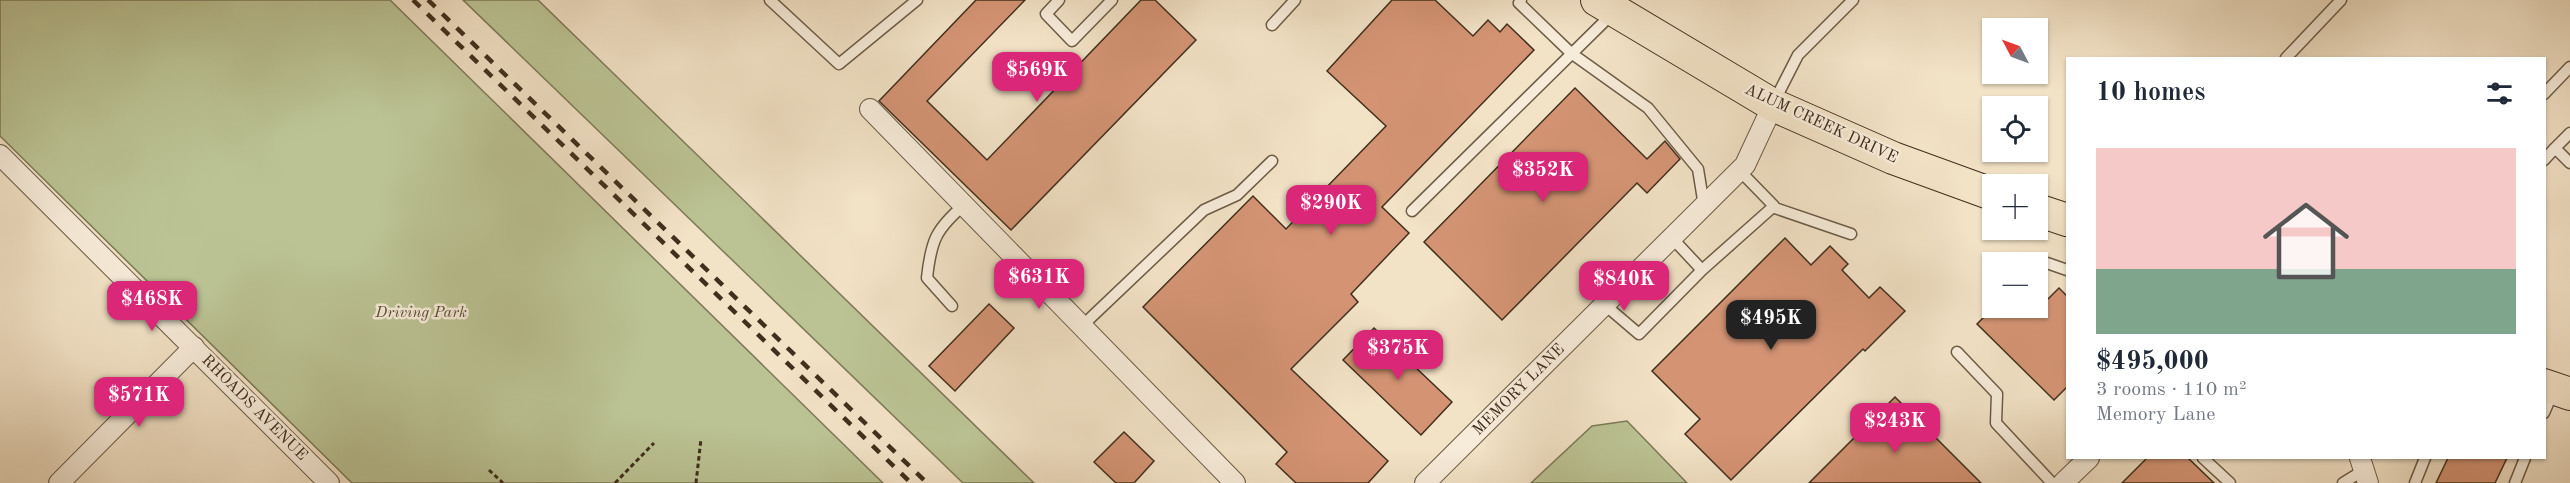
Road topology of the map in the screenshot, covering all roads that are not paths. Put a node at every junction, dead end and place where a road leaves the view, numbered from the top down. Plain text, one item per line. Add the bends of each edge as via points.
1 (770, 0) edge
2 (917, 0) edge
3 (1059, 0) edge
4 (1112, 0) edge
5 (1295, 0) edge
6 (1521, 0) edge
7 (1853, 0) edge
8 (2342, 0) edge
9 (1606, 6) edge
10 (1272, 25) dead end
11 (1571, 53) junction
12 (2287, 57) edge
13 (2570, 67) edge
14 (2546, 92) edge
15 (1773, 105) junction
16 (870, 109) dead end
17 (2570, 133) edge
18 (2555, 148) junction
19 (0, 155) edge
20 (2546, 158) edge
21 (1272, 161) dead end
22 (2570, 163) edge
23 (1740, 171) junction
24 (1982, 190) edge
25 (965, 204) junction
26 (1704, 206) junction
27 (1772, 207) junction
28 (1412, 211) dead end
29 (2048, 214) edge
30 (2066, 220) edge
31 (1851, 234) dead end
32 (1672, 238) junction
33 (2048, 263) edge
34 (1702, 270) junction
35 (2066, 270) edge
36 (1605, 305) junction
37 (952, 306) dead end
38 (1081, 327) junction
39 (194, 347) junction
40 (1957, 352) dead end
41 (2088, 459) edge
42 (2204, 459) edge
43 (2425, 459) edge
44 (2525, 459) edge
45 (2364, 470) edge
46 (58, 483) edge
47 (329, 483) edge
48 (1235, 483) edge
49 (1425, 483) edge
50 (2052, 483) edge
51 (2063, 483) edge
52 (2230, 483) edge
53 (2343, 483) edge
54 (2415, 483) edge
55 (2515, 483) edge

1 - 2 lane via 839,64
3 - 4 lane via 1046,14 1072,41
5 - 10 lane
6 - 11 lane via 1519,3
7 - 15 lane via 1798,55
8 - 12 lane
9 - 11 lane
9 - 15 main road, ALUM CREEK DRIVE
11 - 26 lane via 1655,116 1698,169
11 - 28 lane
13 - 14 lane
15 - 23 street, MEMORY LANE
15 - 24 main road, ALUM CREEK DRIVE via 1893,159
16 - 25 street
17 - 18 lane
18 - 20 lane
18 - 22 lane
19 - 39 street, RHOADS AVENUE
21 - 38 lane via 1237,195 1204,210
23 - 26 street, MEMORY LANE
23 - 27 lane
25 - 37 lane via 944,222 930,248 927,278
25 - 38 street
26 - 32 street, MEMORY LANE
27 - 31 lane
27 - 34 lane
29 - 30 main road
32 - 34 lane
32 - 36 street, MEMORY LANE
33 - 35 lane
34 - 36 lane via 1639,334
36 - 49 street, MEMORY LANE
38 - 48 street
39 - 46 street
39 - 47 street, RHOADS AVENUE
40 - 50 lane via 1997,394 1996,423
41 - 51 street
42 - 52 lane
43 - 54 lane
44 - 55 lane
45 - 53 lane

